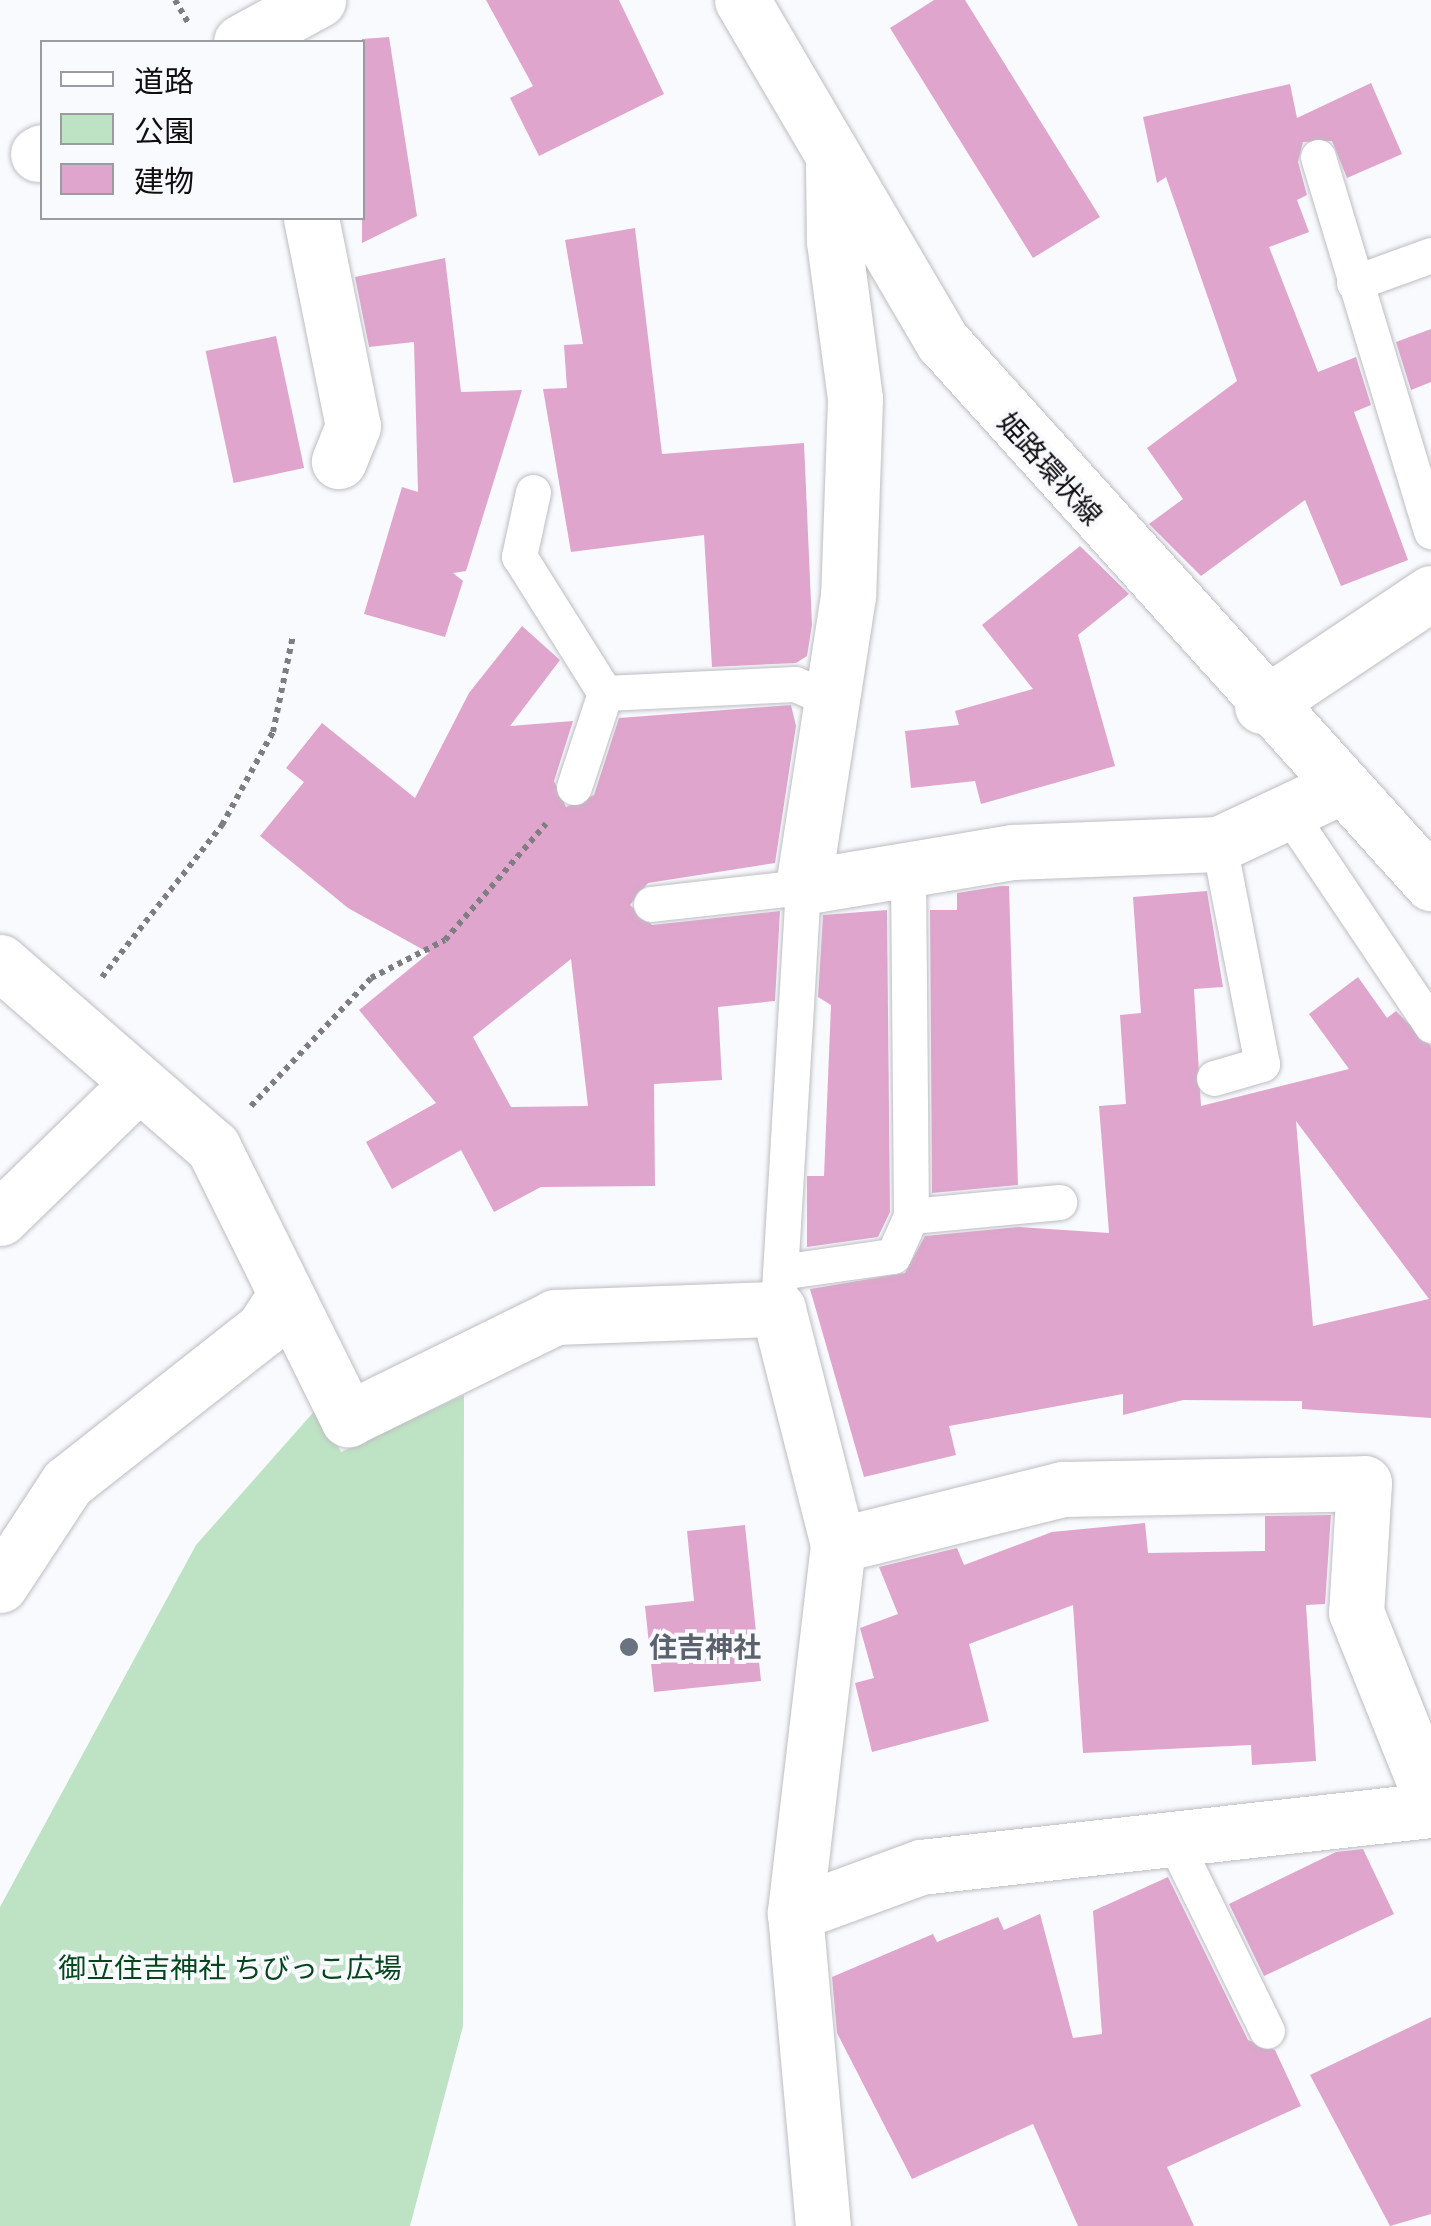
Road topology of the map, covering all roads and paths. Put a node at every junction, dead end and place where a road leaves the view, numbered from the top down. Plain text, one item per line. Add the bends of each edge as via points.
1 (742, 0) edge
2 (1318, 157) dead end
3 (834, 163) junction
4 (312, 220) edge
5 (1431, 255) edge
6 (1354, 284) junction
7 (338, 461) dead end
8 (533, 492) dead end
9 (1431, 531) edge
10 (1431, 593) edge
11 (292, 635) dead end
12 (605, 693) junction
13 (836, 702) junction
14 (1262, 706) junction
15 (574, 787) joint
16 (1340, 788) junction
17 (1288, 812) junction
18 (1219, 844) junction
19 (908, 873) junction
20 (1431, 884) edge
21 (803, 887) junction
22 (651, 904) dead end
23 (0, 962) edge
24 (66, 1020) junction
25 (1431, 1025) edge
26 (1214, 1078) dead end
27 (138, 1084) junction
28 (213, 1148) junction
29 (1059, 1202) dead end
30 (912, 1216) junction
31 (0, 1218) edge
32 (779, 1290) junction
33 (283, 1298) junction
34 (838, 1545) junction
35 (0, 1585) edge
36 (1431, 1799) edge
37 (1431, 1810) edge
38 (1174, 1842) junction
39 (795, 1914) junction
40 (1267, 2031) dead end
41 (822, 2226) edge

1 - 3 street, 姫路環状線
2 - 6 lane
3 - 13 street via 834,241 856,399
3 - 14 street, 姫路環状線 via 943,342
4 - 7 street via 353,426
5 - 6 lane
6 - 9 lane
8 - 12 lane via 519,556
10 - 14 street
11 - 24 path via 273,732 222,824
12 - 13 lane via 795,684
12 - 15 lane
13 - 21 street
14 - 16 street, 姫路環状線
15 - 28 path via 445,940 372,978
16 - 17 street
16 - 20 street, 姫路環状線
17 - 18 street
17 - 25 lane
18 - 19 street via 1014,852
18 - 26 lane via 1262,1064
19 - 21 street
19 - 30 lane
21 - 22 lane
21 - 32 lane
23 - 24 street
24 - 27 street
27 - 28 street
27 - 31 street
28 - 33 street
29 - 30 lane
30 - 32 lane via 893,1256
32 - 33 street via 555,1317 348,1420
32 - 34 street
33 - 35 street via 263,1328 67,1483
34 - 36 street via 1062,1489 1364,1483 1356,1612
34 - 39 street
37 - 38 street
38 - 39 street via 921,1867
38 - 40 lane
39 - 41 street

